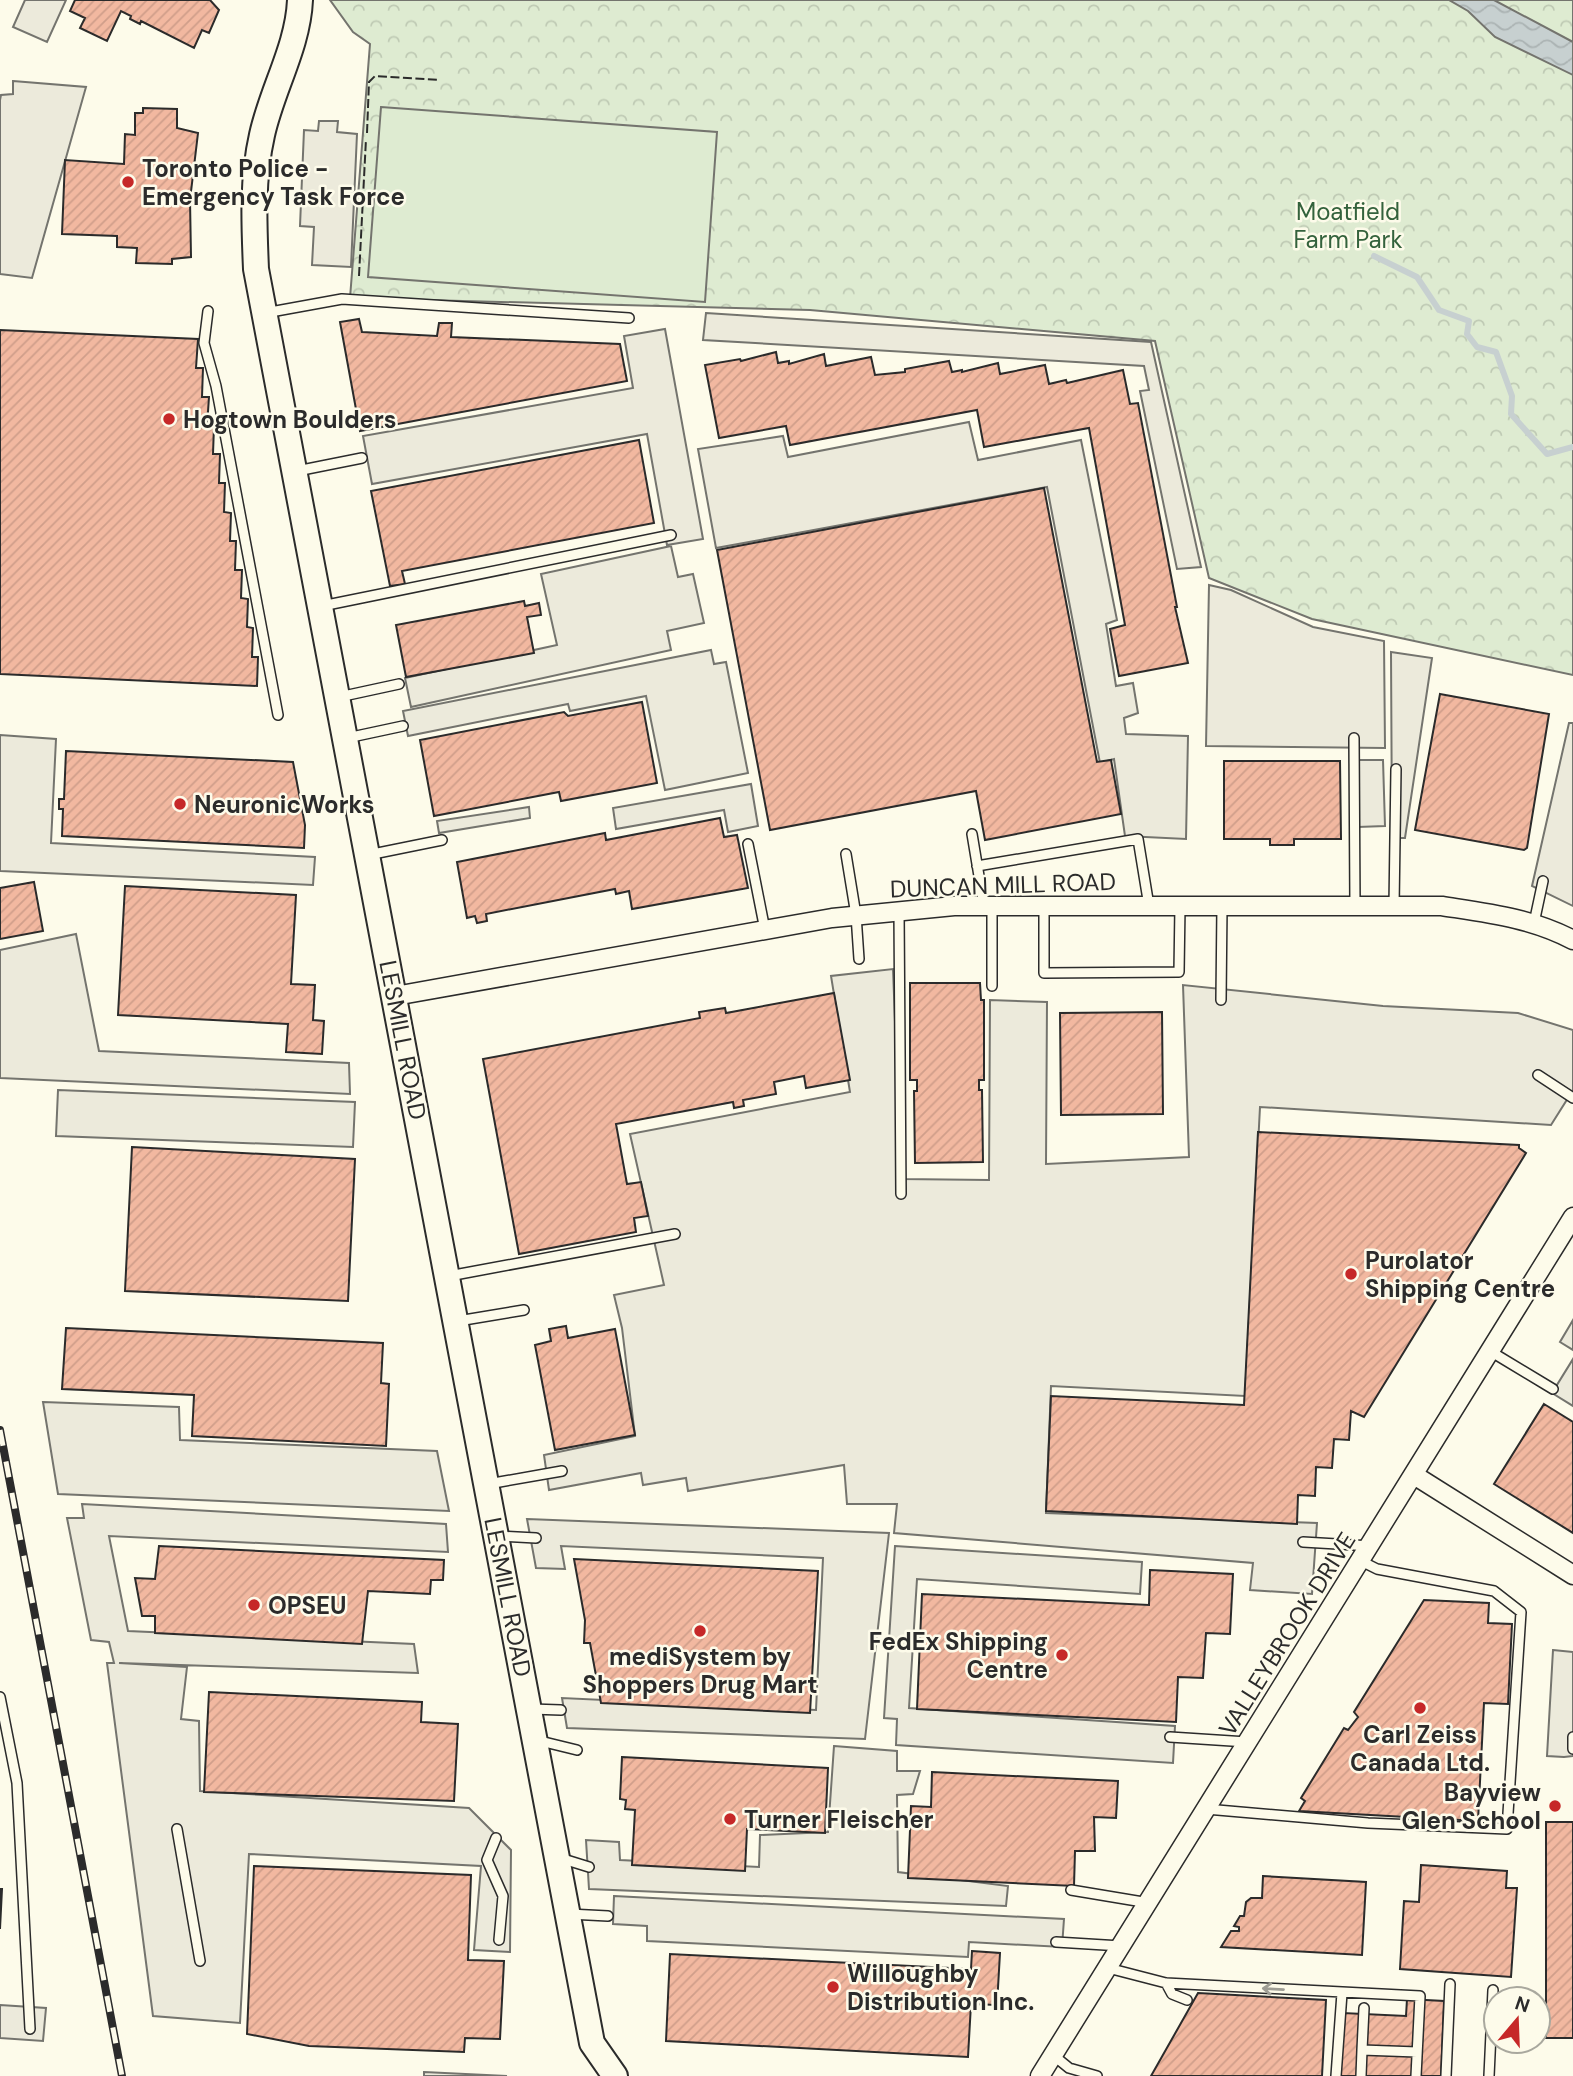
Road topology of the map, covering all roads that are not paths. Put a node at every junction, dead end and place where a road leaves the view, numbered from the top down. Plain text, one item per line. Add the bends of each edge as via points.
1 (300, 0) edge
2 (208, 311) dead end
3 (265, 313) junction
4 (629, 318) dead end
5 (362, 458) dead end
6 (295, 471) junction
7 (671, 535) dead end
8 (320, 606) junction
9 (399, 684) dead end
10 (338, 697) junction
11 (278, 715) dead end
12 (403, 726) dead end
13 (345, 738) junction
14 (1354, 738) dead end
15 (1396, 769) dead end
16 (972, 834) dead end
17 (442, 840) dead end
18 (748, 844) dead end
19 (368, 855) junction
20 (846, 855) dead end
21 (977, 866) junction
22 (1543, 881) dead end
23 (988, 906) junction
24 (1044, 906) junction
25 (1149, 906) junction
26 (1180, 906) junction
27 (1222, 906) junction
28 (1355, 906) junction
29 (1394, 906) junction
30 (899, 911) junction
31 (856, 915) junction
32 (1534, 923) junction
33 (765, 930) junction
34 (1573, 940) edge
35 (859, 959) dead end
36 (992, 986) dead end
37 (395, 996) junction
38 (1221, 1000) dead end
39 (1538, 1075) dead end
40 (1573, 1098) edge
41 (901, 1194) dead end
42 (1573, 1217) edge
43 (675, 1234) dead end
44 (447, 1276) junction
45 (524, 1310) dead end
46 (456, 1321) junction
47 (1490, 1351) junction
48 (1553, 1390) dead end
49 (562, 1471) dead end
50 (1414, 1475) junction
51 (487, 1484) junction
52 (496, 1536) junction
53 (536, 1538) dead end
54 (1303, 1542) dead end
55 (1371, 1546) junction
56 (1361, 1561) junction
57 (1573, 1575) edge
58 (0, 1697) edge
59 (529, 1709) junction
60 (561, 1710) dead end
61 (1170, 1737) dead end
62 (1573, 1737) edge
63 (535, 1740) junction
64 (1248, 1742) junction
65 (1573, 1749) edge
66 (577, 1750) dead end
67 (1206, 1809) junction
68 (177, 1829) dead end
69 (496, 1838) dead end
70 (557, 1857) junction
71 (589, 1867) dead end
72 (1071, 1889) dead end
73 (1149, 1903) junction
74 (567, 1914) junction
75 (608, 1916) dead end
76 (499, 1940) dead end
77 (1056, 1942) dead end
78 (1121, 1946) junction
79 (200, 1961) dead end
80 (1108, 1968) junction
81 (1166, 1983) junction
82 (1450, 1984) dead end
83 (1342, 1993) junction
84 (1187, 2000) dead end
85 (1364, 2008) dead end
86 (30, 2029) dead end
87 (1362, 2050) junction
88 (1417, 2052) junction
89 (1053, 2055) junction
90 (1490, 2055) edge
91 (607, 2073) edge
92 (1040, 2076) edge
93 (1097, 2076) edge
94 (1336, 2076) edge
95 (1361, 2076) edge
96 (1416, 2076) edge
97 (1446, 2076) edge
98 (1489, 2076) edge

1 - 3 street, LESMILL ROAD via 294,35 262,133 253,193 256,269
2 - 11 lane via 204,344 216,386
3 - 4 lane via 342,299
3 - 6 street, LESMILL ROAD
5 - 6 lane
6 - 8 street, LESMILL ROAD
7 - 8 lane
8 - 10 street, LESMILL ROAD
9 - 10 lane
10 - 13 street, LESMILL ROAD
12 - 13 lane
13 - 19 street, LESMILL ROAD
14 - 28 lane
15 - 29 lane
16 - 21 lane
17 - 19 lane
18 - 33 lane
19 - 37 street, LESMILL ROAD
20 - 31 lane
21 - 23 lane
21 - 25 lane via 1138,839
22 - 32 lane
23 - 24 street, DUNCAN MILL ROAD
23 - 30 street, DUNCAN MILL ROAD
23 - 36 lane
24 - 25 street, DUNCAN MILL ROAD
24 - 26 lane via 1044,974 1179,972
25 - 26 street, DUNCAN MILL ROAD
26 - 27 street, DUNCAN MILL ROAD
27 - 28 street, DUNCAN MILL ROAD
27 - 38 lane
28 - 29 street, DUNCAN MILL ROAD
29 - 32 street, DUNCAN MILL ROAD via 1442,906
30 - 31 street, DUNCAN MILL ROAD
30 - 41 lane
31 - 33 street, DUNCAN MILL ROAD
31 - 35 lane
32 - 34 street, DUNCAN MILL ROAD
33 - 37 street, DUNCAN MILL ROAD
37 - 44 street, LESMILL ROAD
39 - 40 lane
42 - 47 street, VALLEYBROOK DRIVE
43 - 44 lane
44 - 46 street, LESMILL ROAD
45 - 46 lane
46 - 51 street, LESMILL ROAD
47 - 48 lane
47 - 50 street, VALLEYBROOK DRIVE
49 - 51 lane
50 - 55 street, VALLEYBROOK DRIVE
50 - 57 street
51 - 52 street, LESMILL ROAD
52 - 53 lane
52 - 59 street, LESMILL ROAD
54 - 55 lane
55 - 56 street, VALLEYBROOK DRIVE
56 - 64 street, VALLEYBROOK DRIVE
56 - 67 lane via 1377,1569 1494,1591 1521,1612 1507,1829
58 - 86 lane via 18,1783
59 - 60 lane
59 - 63 street, LESMILL ROAD
61 - 64 lane
62 - 65 lane
63 - 66 lane
63 - 70 street, LESMILL ROAD
64 - 67 street, VALLEYBROOK DRIVE
67 - 73 street, VALLEYBROOK DRIVE
68 - 79 lane
69 - 76 lane via 487,1860 503,1896
70 - 71 lane
70 - 74 street, LESMILL ROAD
72 - 73 lane
73 - 78 street, VALLEYBROOK DRIVE
74 - 75 lane
74 - 91 street, LESMILL ROAD via 592,2043
77 - 78 lane
78 - 80 street, VALLEYBROOK DRIVE
80 - 81 lane
80 - 89 street, VALLEYBROOK DRIVE
83 -> 81 lane
81 - 84 lane via 1172,1994
82 - 97 lane
83 - 88 lane via 1420,1996
83 - 94 lane
85 - 87 lane
87 - 88 lane
87 - 95 lane
88 - 96 lane
89 - 92 street, VALLEYBROOK DRIVE
89 - 93 lane via 1069,2068
90 - 98 lane

